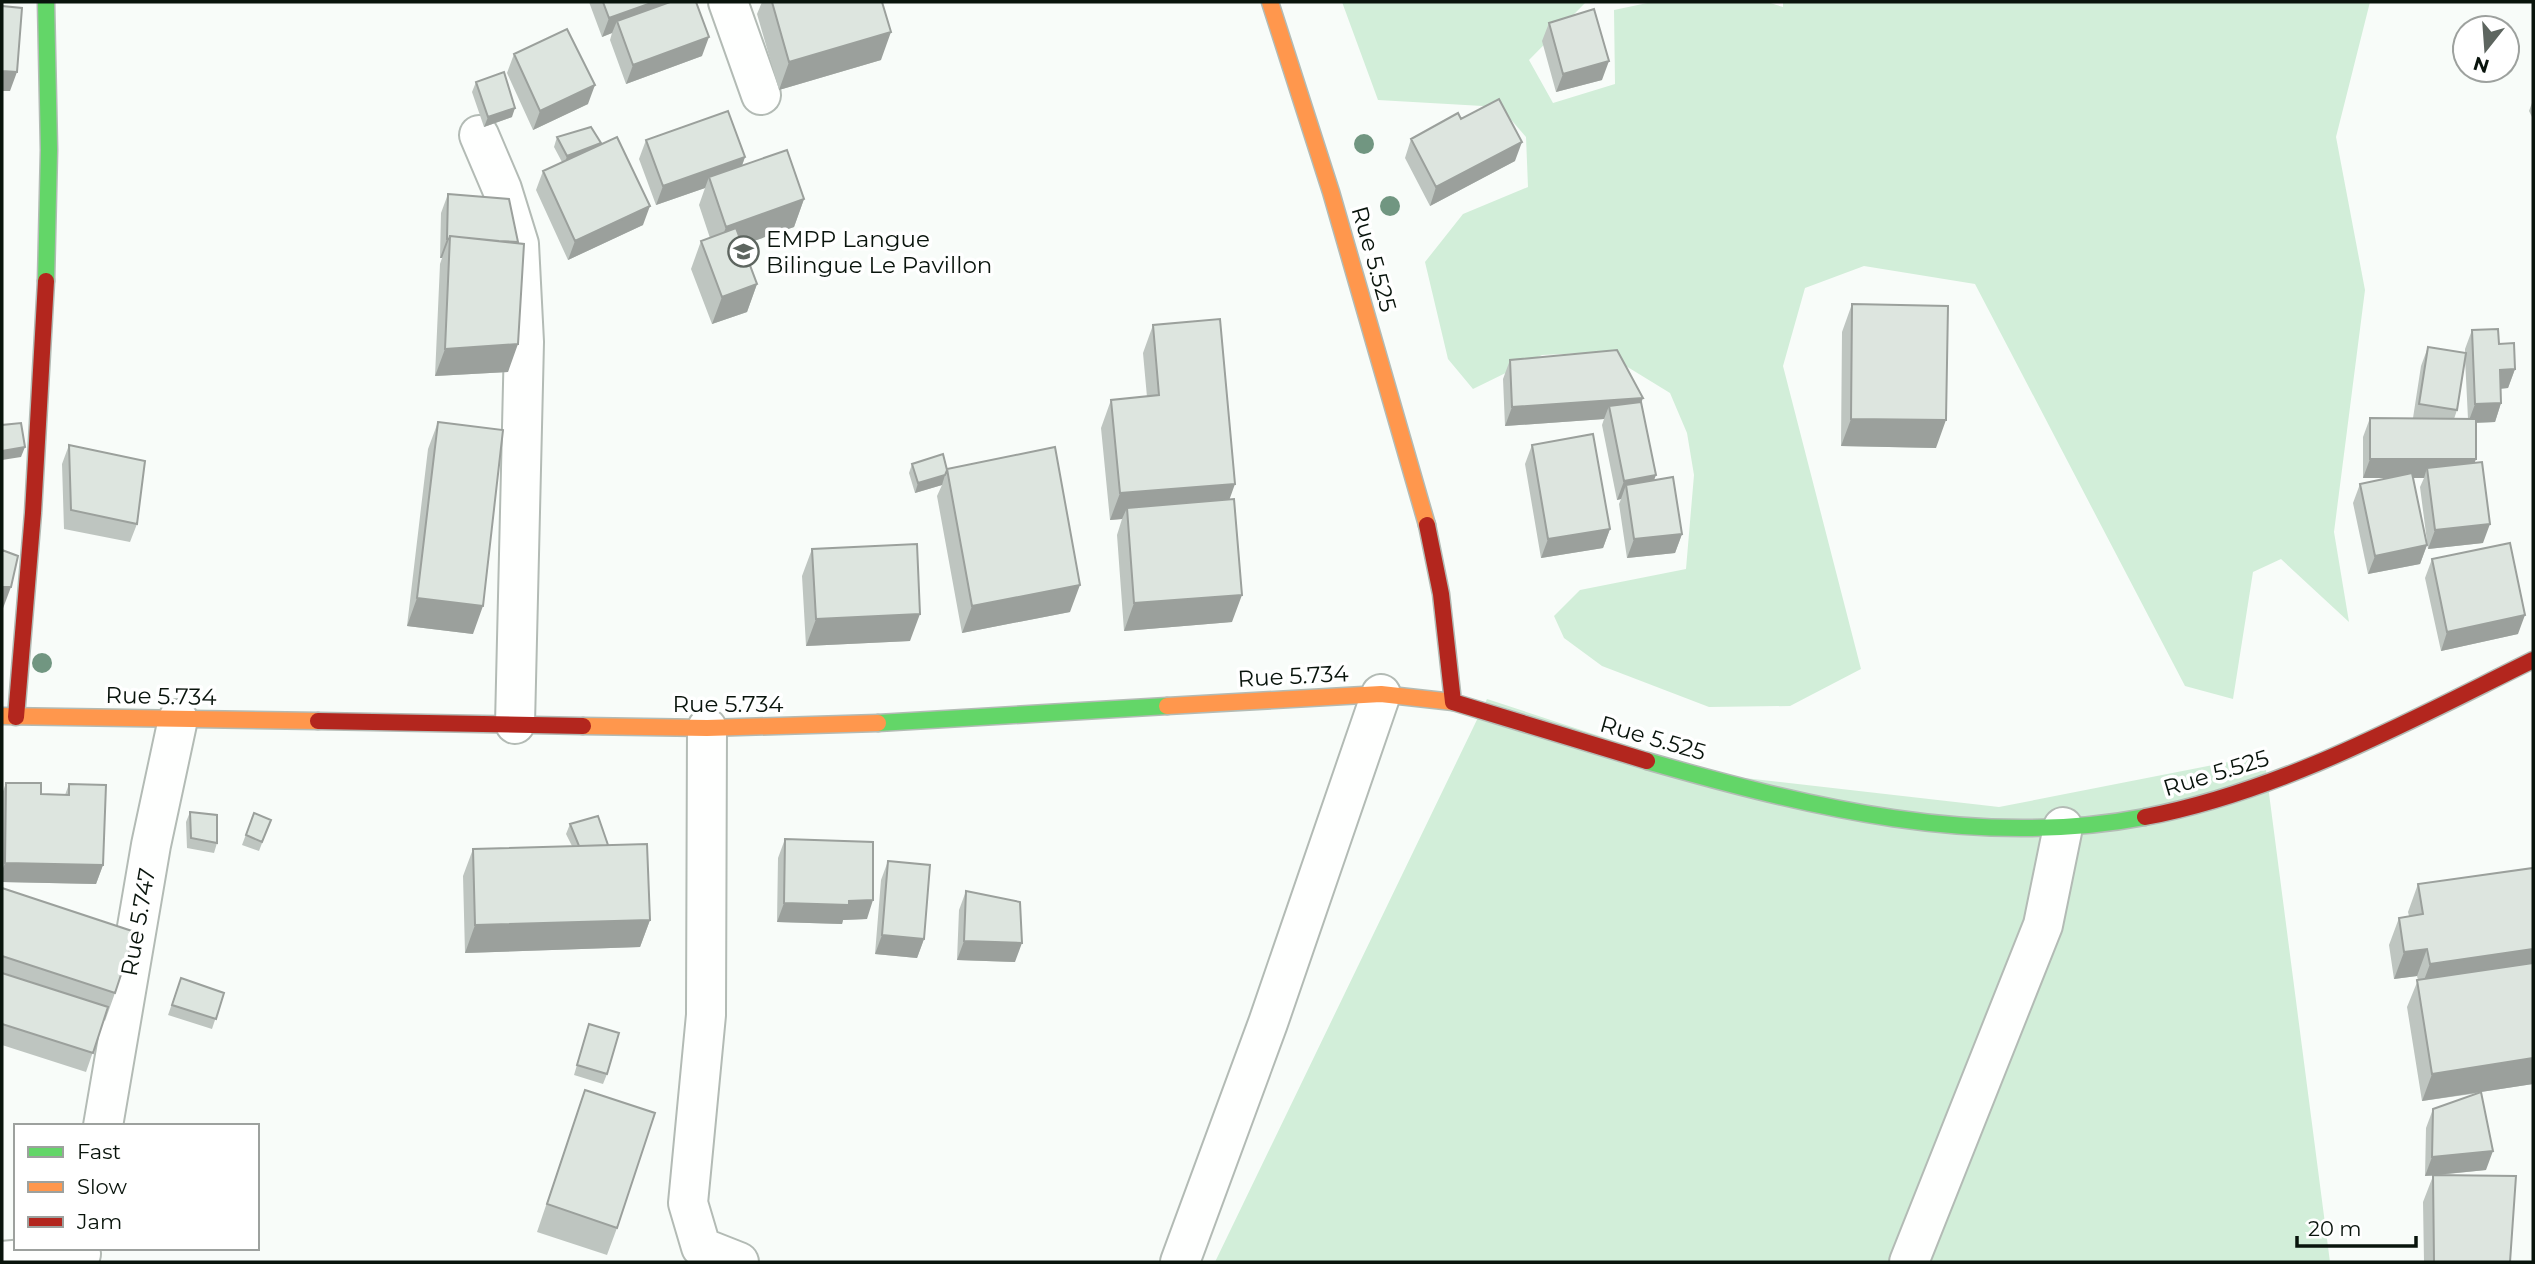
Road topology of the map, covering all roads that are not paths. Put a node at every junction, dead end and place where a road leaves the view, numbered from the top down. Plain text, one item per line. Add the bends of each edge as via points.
1 (46, 2) edge
2 (728, 2) edge
3 (1270, 2) edge
4 (761, 95) dead end
5 (479, 135) dead end
6 (2533, 660) edge
7 (1381, 694) junction
8 (1453, 702) junction
9 (9, 717) edge
10 (178, 719) junction
11 (515, 724) junction
12 (707, 728) junction
13 (2063, 827) junction
14 (103, 1124) edge
15 (81, 1255) edge
16 (2, 1261) edge
17 (739, 1262) edge
18 (1180, 1262) edge
19 (1909, 1262) edge

1 - 9 street via 46,244 27,605
2 - 4 street
3 - 8 street, Rue 5.525 via 1423,508 1441,594
5 - 11 street via 519,244 524,355
6 - 13 street, Rue 5.525 via 2274,780 2182,811
7 - 8 street, Rue 5.734
7 - 12 street, Rue 5.734 via 830,726
7 - 18 street
8 - 13 street, Rue 5.525 via 1788,799 1930,823 2023,830
9 - 10 street, Rue 5.734
10 - 11 street, Rue 5.734
10 - 14 street, Rue 5.747 via 151,845
11 - 12 street, Rue 5.734
12 - 17 street via 706,1015 688,1203 701,1247
13 - 19 street via 2043,925
15 - 16 street

